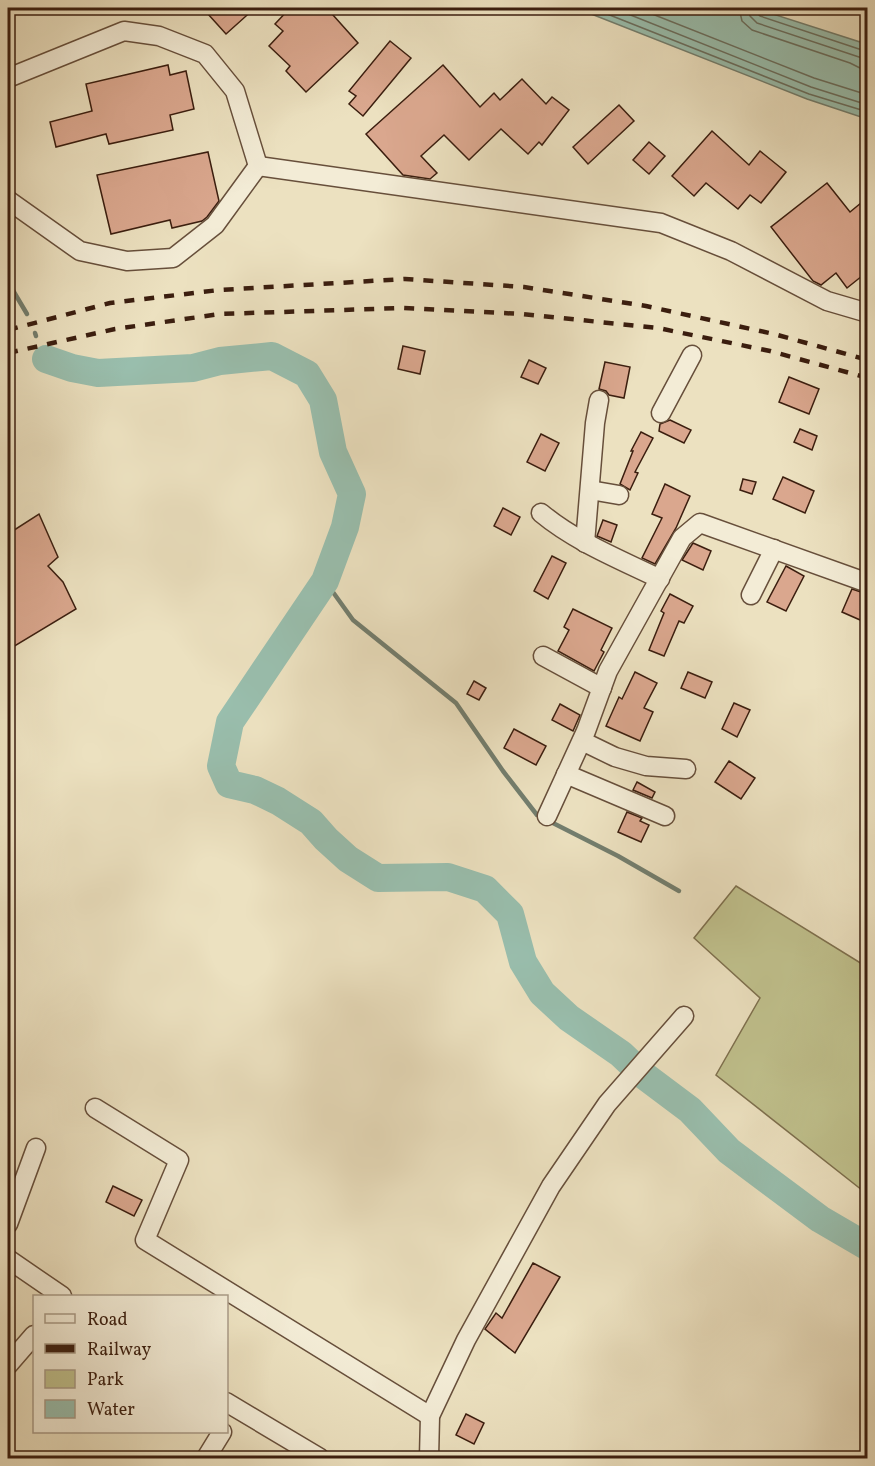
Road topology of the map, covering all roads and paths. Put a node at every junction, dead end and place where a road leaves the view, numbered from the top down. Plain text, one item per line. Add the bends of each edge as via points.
1 (8, 78) edge
2 (258, 166) junction
3 (8, 200) edge
4 (867, 313) edge
5 (692, 355) dead end
6 (599, 400) dead end
7 (661, 413) dead end
8 (590, 490) junction
9 (619, 495) dead end
10 (541, 513) dead end
11 (585, 543) junction
12 (774, 549) junction
13 (660, 579) junction
14 (867, 583) edge
15 (751, 595) dead end
16 (543, 656) dead end
17 (602, 688) junction
18 (582, 741) junction
19 (686, 769) dead end
20 (566, 774) junction
21 (547, 816) dead end
22 (665, 816) dead end
23 (684, 1016) dead end
24 (95, 1108) dead end
25 (36, 1148) dead end
26 (8, 1224) edge
27 (8, 1259) edge
28 (61, 1295) edge
29 (33, 1336) edge
30 (8, 1365) edge
31 (231, 1405) edge
32 (430, 1416) junction
33 (221, 1433) edge
34 (206, 1458) edge
35 (320, 1458) edge
36 (429, 1458) edge

1 - 2 street via 124,31 159,36 205,54 235,91
2 - 3 street via 215,225 173,258 127,261 80,251
2 - 4 street via 661,223 731,251 827,301
5 - 7 street
6 - 8 street
8 - 9 street
8 - 11 street
10 - 11 street
11 - 13 street
12 - 13 street via 700,523 682,538
12 - 14 street
12 - 15 street
13 - 17 street
16 - 17 street
17 - 18 street
18 - 19 street via 646,766
18 - 20 street
20 - 21 street
20 - 22 street
23 - 32 street via 607,1104 550,1186 466,1340
24 - 32 street via 179,1160 145,1240
25 - 26 street
27 - 28 street
29 - 30 street
31 - 35 street
32 - 36 street
33 - 34 street

